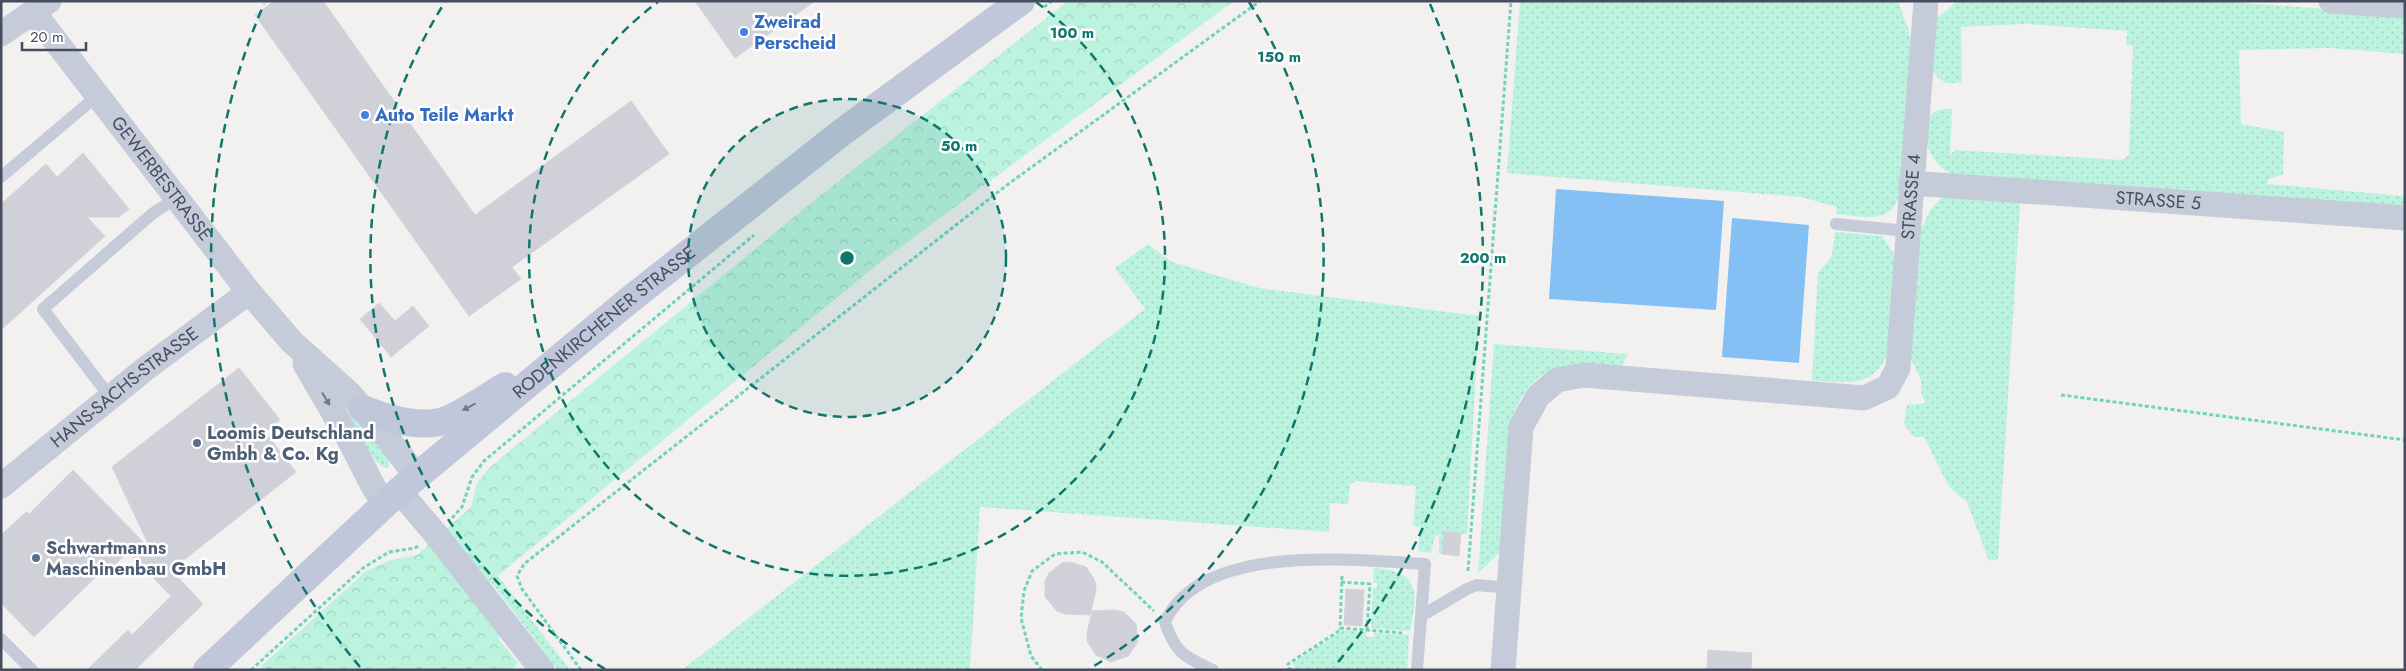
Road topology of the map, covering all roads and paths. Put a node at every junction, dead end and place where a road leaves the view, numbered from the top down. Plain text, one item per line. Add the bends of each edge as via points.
1 (1052, 1) edge
2 (1260, 1) edge
3 (1511, 1) edge
4 (1926, 1) edge
5 (2331, 1) edge
6 (2405, 6) edge
7 (42, 7) edge
8 (1029, 7) edge
9 (1, 34) edge
10 (98, 95) junction
11 (1, 177) edge
12 (1911, 183) junction
13 (176, 198) junction
14 (2405, 218) edge
15 (1836, 224) dead end
16 (1908, 231) junction
17 (758, 232) dead end
18 (249, 292) junction
19 (292, 342) junction
20 (558, 360) junction
21 (2061, 395) dead end
22 (110, 397) junction
23 (363, 409) junction
24 (2405, 440) edge
25 (1, 486) edge
26 (401, 491) junction
27 (434, 532) junction
28 (1343, 560) junction
29 (1341, 582) junction
30 (1509, 588) junction
31 (1467, 589) junction
32 (1421, 616) junction
33 (1166, 622) junction
34 (1342, 628) junction
35 (1367, 630) junction
36 (1420, 634) junction
37 (1, 639) edge
38 (32, 670) edge
39 (207, 670) edge
40 (251, 670) edge
41 (542, 670) edge
42 (581, 670) edge
43 (1042, 670) edge
44 (1213, 670) edge
45 (1287, 670) edge
46 (1417, 670) edge
47 (1503, 670) edge

1 - 8 path
2 - 42 path via 1007,185 524,564 517,576 522,589
3 - 31 path
4 - 12 street, STRASSE 4
5 - 6 street
7 - 9 street
7 - 10 street, GEWERBESTRASSE
8 - 20 main road, RODENKIRCHENER STRASSE via 840,133
10 - 11 lane
10 - 13 street, GEWERBESTRASSE
12 - 14 street, STRASSE 5
12 - 16 street, STRASSE 4
13 - 18 street, GEWERBESTRASSE
13 - 22 lane via 152,214 43,309
15 - 16 lane
16 - 30 street, STRASSE 4 via 1898,368 1888,387 1864,398 1584,375 1557,380 1538,396 1521,427
17 - 27 path via 484,461 472,477 462,506
18 - 19 street, GEWERBESTRASSE
18 - 22 street, HANS-SACHS-STRASSE
19 - 23 street, GEWERBESTRASSE
19 -> 26 street, GEWERBESTRASSE via 374,488
20 -> 23 main road via 522,376 441,422 410,423
20 - 26 main road, RODENKIRCHENER STRASSE
21 - 24 path
22 - 25 street, HANS-SACHS-STRASSE
23 - 26 street, GEWERBESTRASSE via 386,436
26 - 27 street
26 - 39 main road, RODENKIRCHENER STRASSE
27 - 40 path via 415,548 389,552 363,568
27 - 41 street
28 - 29 path
28 - 32 lane via 1425,564
28 - 33 lane via 1276,560 1219,575 1189,591 1172,608
29 - 34 path
29 - 35 path via 1370,584
30 - 31 lane via 1477,585
30 - 47 street
31 - 32 lane
32 - 36 lane
33 - 43 path via 1102,562 1082,552 1055,554 1032,572 1024,591 1021,618 1031,656
33 - 44 lane via 1180,652
34 - 35 path
34 - 45 path via 1288,664 1290,668
35 - 36 path
36 - 46 lane
37 - 38 lane

